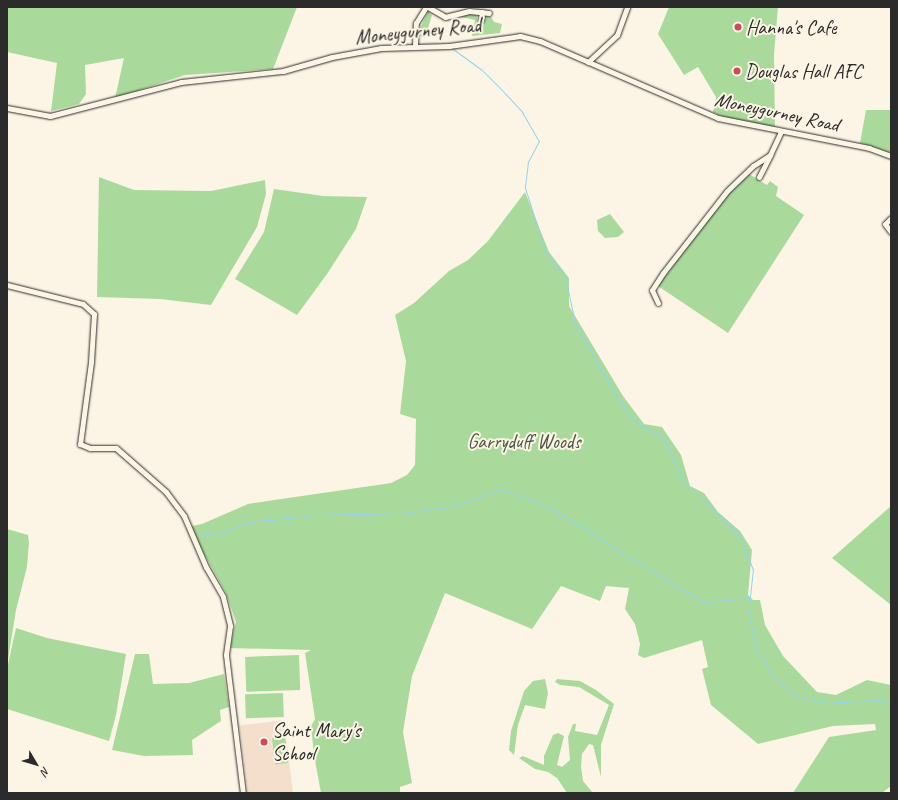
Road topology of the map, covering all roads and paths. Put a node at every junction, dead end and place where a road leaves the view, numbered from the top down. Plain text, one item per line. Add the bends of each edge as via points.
1 (427, 7) edge
2 (626, 7) edge
3 (482, 12) junction
4 (489, 13) dead end
5 (480, 20) dead end
6 (415, 46) junction
7 (588, 62) junction
8 (7, 108) edge
9 (781, 131) junction
10 (770, 155) junction
11 (891, 156) edge
12 (759, 176) dead end
13 (891, 218) edge
14 (891, 232) edge
15 (7, 286) edge
16 (658, 303) dead end
17 (243, 793) edge

1 - 3 street via 445,17 469,11
1 - 6 street via 416,23
2 - 7 street via 617,35
3 - 4 street
3 - 5 street
6 - 7 street, Moneygurney Road via 449,46 520,36 540,41
6 - 8 street, Moneygurney Road via 381,48 270,73 181,82 50,116
7 - 9 street, Moneygurney Road via 718,118
9 - 10 street
9 - 11 street, Moneygurney Road via 869,148
10 - 12 street
10 - 16 street via 753,166 727,191 688,239 654,285 653,297
13 - 14 street via 885,224
15 - 17 street via 83,304 94,314 91,362 80,444 90,448 116,448 166,492 184,516 206,567 223,597 230,626 226,655

